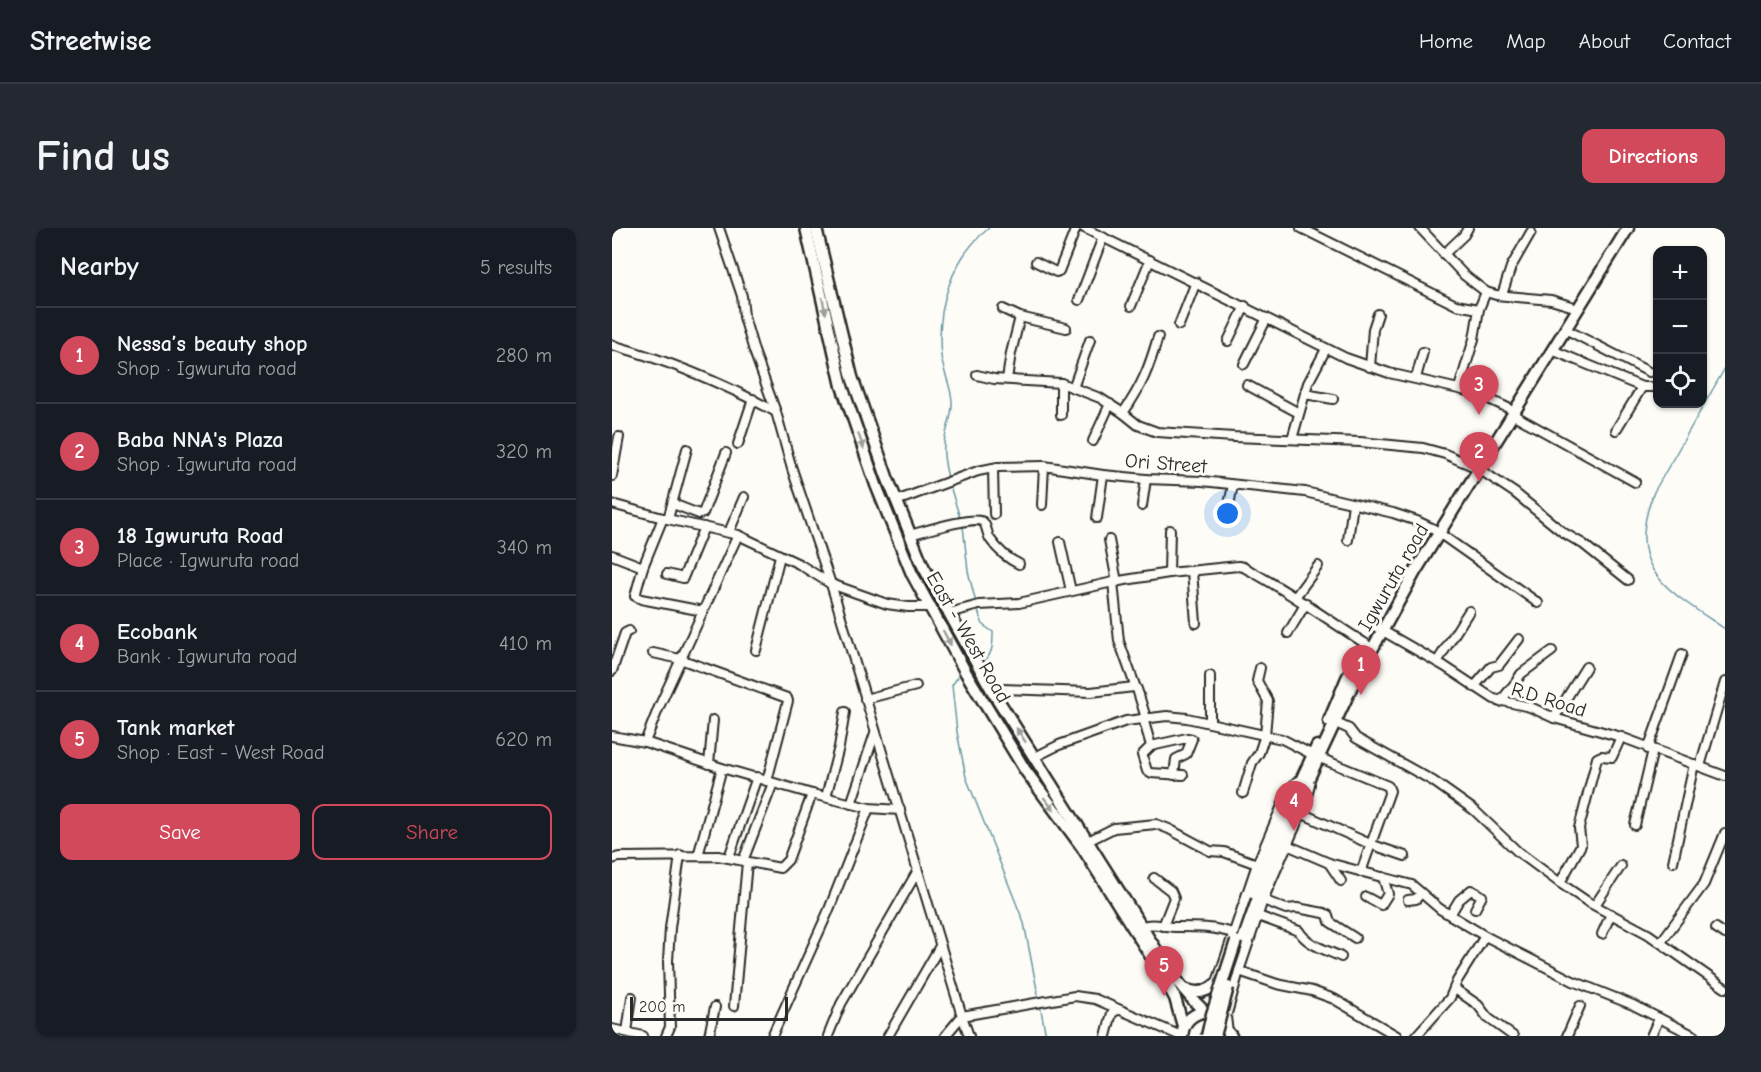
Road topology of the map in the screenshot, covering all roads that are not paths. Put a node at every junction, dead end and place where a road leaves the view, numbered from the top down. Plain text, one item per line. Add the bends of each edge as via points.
1 (719, 228) edge
2 (806, 228) edge
3 (816, 228) edge
4 (1076, 228) edge
5 (1084, 228) edge
6 (1301, 228) edge
7 (1324, 228) edge
8 (1420, 228) edge
9 (1468, 228) edge
10 (1620, 228) edge
11 (1628, 228) edge
12 (1531, 232) dead end
13 (1101, 233) edge
14 (1318, 238) junction
15 (1444, 254) junction
16 (817, 255) junction
17 (1150, 260) junction
18 (1036, 262) dead end
19 (1196, 282) junction
20 (1486, 292) junction
21 (1502, 295) junction
22 (1079, 300) dead end
23 (1131, 306) dead end
24 (1245, 306) junction
25 (1571, 306) junction
26 (1003, 309) dead end
27 (1479, 309) junction
28 (1378, 314) dead end
29 (1020, 317) junction
30 (1267, 318) junction
31 (1179, 325) dead end
32 (1066, 328) dead end
33 (1565, 329) junction
34 (1158, 337) dead end
35 (1090, 340) dead end
36 (1228, 341) dead end
37 (612, 345) edge
38 (1326, 349) junction
39 (1552, 350) junction
40 (1423, 352) dead end
41 (1244, 364) dead end
42 (1370, 366) junction
43 (1650, 372) dead end
44 (977, 375) dead end
45 (1416, 378) junction
46 (1007, 379) junction
47 (1061, 383) junction
48 (1247, 386) dead end
49 (1642, 387) junction
50 (1653, 387) edge
51 (1073, 388) junction
52 (1459, 388) junction
53 (1305, 394) junction
54 (753, 399) junction
55 (1333, 399) dead end
56 (1110, 404) junction
57 (1510, 411) junction
58 (776, 412) junction
59 (1123, 413) junction
60 (1299, 413) junction
61 (1061, 415) dead end
62 (1616, 430) dead end
63 (620, 437) dead end
64 (1292, 439) junction
65 (1093, 441) dead end
66 (738, 444) dead end
67 (687, 449) dead end
68 (726, 453) dead end
69 (1044, 466) junction
70 (1476, 467) junction
71 (993, 468) junction
72 (1103, 475) junction
73 (612, 476) edge
74 (1146, 479) junction
75 (1635, 482) dead end
76 (1233, 485) junction
77 (744, 497) dead end
78 (896, 501) junction
79 (612, 504) edge
80 (673, 504) junction
81 (1353, 504) junction
82 (1042, 505) dead end
83 (1142, 506) dead end
84 (994, 514) dead end
85 (1097, 518) dead end
86 (665, 519) junction
87 (1226, 520) dead end
88 (704, 527) junction
89 (1170, 530) dead end
90 (1437, 531) junction
91 (729, 532) junction
92 (738, 535) junction
93 (910, 535) junction
94 (1109, 540) dead end
95 (1348, 540) dead end
96 (1060, 542) dead end
97 (612, 555) edge
98 (780, 556) junction
99 (1019, 564) dead end
100 (1318, 566) dead end
101 (644, 567) junction
102 (1192, 570) junction
103 (1169, 573) junction
104 (667, 574) dead end
105 (1628, 580) dead end
106 (1115, 582) junction
107 (831, 584) junction
108 (1071, 591) junction
109 (1296, 596) junction
110 (1306, 603) junction
111 (1538, 603) dead end
112 (930, 607) junction
113 (703, 611) junction
114 (1468, 611) dead end
115 (949, 614) junction
116 (1196, 623) dead end
117 (1378, 629) junction
118 (629, 631) dead end
119 (1288, 633) dead end
120 (1519, 639) dead end
121 (1366, 644) junction
122 (756, 650) dead end
123 (1552, 651) dead end
124 (653, 653) dead end
125 (1682, 654) dead end
126 (680, 659) junction
127 (1437, 662) junction
128 (1586, 667) dead end
129 (1260, 668) dead end
130 (612, 671) edge
131 (1210, 676) dead end
132 (1725, 682) edge
133 (916, 687) dead end
134 (1474, 687) junction
135 (1136, 688) junction
136 (993, 692) junction
137 (864, 699) junction
138 (1500, 702) junction
139 (845, 712) dead end
140 (1144, 718) junction
141 (1554, 718) junction
142 (713, 720) dead end
143 (1210, 723) junction
144 (1336, 723) junction
145 (875, 731) junction
146 (1265, 735) junction
147 (612, 736) edge
148 (1621, 737) junction
149 (645, 742) junction
150 (1151, 746) junction
151 (1651, 750) junction
152 (1316, 756) junction
153 (1035, 757) junction
154 (709, 764) junction
155 (1697, 765) junction
156 (723, 768) junction
157 (1308, 773) junction
158 (1174, 775) junction
159 (1183, 775) dead end
160 (1725, 776) edge
161 (757, 777) junction
162 (770, 782) junction
163 (1243, 793) dead end
164 (812, 794) junction
165 (826, 797) junction
166 (851, 804) junction
167 (869, 808) junction
168 (900, 810) junction
169 (1301, 813) junction
170 (1635, 825) dead end
171 (1725, 833) edge
172 (1088, 841) junction
173 (1370, 844) junction
174 (1287, 845) junction
175 (680, 855) junction
176 (698, 856) junction
177 (1405, 856) dead end
178 (729, 857) junction
179 (612, 859) edge
180 (745, 861) junction
181 (1673, 862) dead end
182 (1329, 863) junction
183 (1257, 864) junction
184 (1621, 866) dead end
185 (917, 872) junction
186 (1361, 872) junction
187 (1383, 877) junction
188 (1154, 878) dead end
189 (1341, 881) dead end
190 (1560, 883) junction
191 (1114, 891) junction
192 (1421, 893) junction
193 (1366, 897) dead end
194 (1263, 900) junction
195 (1408, 900) dead end
196 (1595, 905) junction
197 (1475, 909) dead end
198 (1611, 914) junction
199 (1450, 915) junction
200 (1258, 916) junction
201 (1163, 926) junction
202 (1141, 927) junction
203 (1716, 928) dead end
204 (1602, 934) dead end
205 (1725, 934) edge
206 (1485, 936) junction
207 (1355, 938) dead end
208 (1237, 939) junction
209 (1660, 942) junction
210 (940, 946) junction
211 (1341, 957) dead end
212 (1239, 971) junction
213 (1216, 984) junction
214 (1725, 988) edge
215 (1183, 989) junction
216 (1455, 989) junction
217 (632, 997) dead end
218 (734, 1006) dead end
219 (1580, 1006) dead end
220 (715, 1007) dead end
221 (1118, 1010) junction
222 (1205, 1012) junction
223 (962, 1016) junction
224 (1659, 1018) junction
225 (612, 1029) edge
226 (627, 1032) junction
227 (1182, 1033) edge
228 (1229, 1034) edge
229 (643, 1036) edge
230 (666, 1036) edge
231 (709, 1036) edge
232 (771, 1036) edge
233 (828, 1036) edge
234 (888, 1036) edge
235 (945, 1036) edge
236 (969, 1036) edge
237 (1106, 1036) edge
238 (1207, 1036) edge
239 (1215, 1036) edge
240 (1397, 1036) edge
241 (1416, 1036) edge
242 (1513, 1036) edge
243 (1567, 1036) edge
244 (1651, 1036) edge
245 (1695, 1036) edge

1 - 58 street
2 - 16 main road, East - West Road
3 - 16 main road, East - West Road
4 - 18 street via 1059,271
5 - 13 street
6 - 14 street
7 - 14 street
8 - 15 street
9 - 15 street
10 - 25 main road, Igwuruta road
11 - 33 main road, Igwuruta road
12 - 21 street
13 - 17 street
13 - 22 street
14 - 27 street via 1456,305
15 - 20 street
16 - 78 main road, East - West Road via 852,377
16 -> 112 main road, East - West Road via 842,386 895,534
17 - 19 street
17 - 23 street
19 - 24 street
19 - 31 street
20 - 21 street
20 - 27 street
21 - 25 street
24 - 30 street
24 - 36 street
25 - 57 main road, Igwuruta road
26 - 29 street
27 - 52 street
28 - 42 street
29 - 32 street
29 - 46 street
30 - 38 street
30 - 41 street
33 - 39 main road, Igwuruta road
33 - 43 street
34 - 59 street via 1147,373
35 - 51 street
37 - 54 street via 674,365
38 - 42 street
38 - 53 street
39 - 49 street
39 - 57 main road, Igwuruta road
40 - 45 street
42 - 45 street
44 - 46 street
45 - 52 street
46 - 47 street
47 - 51 street
47 - 61 street
48 - 60 street
49 - 50 street
49 - 62 street
51 - 56 street
52 - 57 street via 1491,399
53 - 55 street
53 - 60 street
54 - 58 street
54 - 66 street
56 - 59 street
56 - 65 street
57 - 70 main road, Igwuruta road
57 - 75 street
58 - 107 street
59 - 64 street via 1138,425 1157,432
60 - 64 street
63 - 73 street
64 - 70 street via 1423,448
67 - 80 street
68 - 80 street via 703,513
69 - 71 street, Ori Street
69 - 72 street, Ori Street
69 - 82 street
70 - 90 main road, Igwuruta road
70 - 105 street
71 - 78 street, Ori Street
71 - 84 street
72 - 74 street, Ori Street
72 - 85 street
74 - 76 street, Ori Street
74 - 83 street
76 - 81 street, Ori Street via 1305,492
76 - 87 street
77 - 91 street
78 - 93 main road, East - West Road
79 - 86 street
80 - 86 street
81 - 90 street, Ori Street via 1417,521
81 - 95 street
86 - 88 street
86 - 101 street
88 - 91 street
88 - 104 street via 685,576
89 - 103 street
90 - 111 street, Ori Street
90 - 117 main road, Igwuruta road
91 - 92 street
92 - 98 street
92 - 113 street
93 - 99 street via 978,520 984,523 992,541
93 - 115 main road, East - West Road
94 - 106 street
96 - 108 street
97 - 101 street
98 - 107 street
98 - 122 street
100 - 109 street
101 - 113 street via 635,596
102 - 103 street
102 - 109 street via 1243,567
102 - 116 street
103 - 106 street
106 - 108 street
106 - 135 street via 1119,640
107 - 112 street via 887,604
107 - 137 street
108 - 115 street via 1014,604 975,606
109 - 110 street
110 - 119 street
110 - 121 street
112 -> 191 main road, East - West Road via 1025,770
113 - 126 street
114 - 127 street
115 - 136 main road, East - West Road
117 - 121 main road, Igwuruta road
117 - 127 street, R.D Road
117 - 144 main road, Igwuruta road
118 - 130 street
120 - 134 street
121 - 152 main road, Igwuruta road via 1347,678
123 - 138 street via 1521,674
124 - 126 street
125 - 151 street
126 - 149 street
126 - 162 street via 787,698
127 - 134 street, R.D Road
128 - 141 street
129 - 146 street via 1257,681 1268,701
131 - 143 street
132 - 155 street
133 - 137 street
134 - 138 street, R.D Road
135 - 136 street
135 - 140 street
153 -> 136 main road, East - West Road
137 - 145 street
138 - 141 street, R.D Road via 1530,707
139 - 165 street
140 - 143 street via 1177,717
140 - 150 street
140 - 153 street via 1090,733
141 - 148 street, R.D Road
142 - 154 street
143 - 146 street
144 - 152 main road, Igwuruta road
144 - 190 street via 1474,810 1517,851
145 - 166 street
145 - 168 street
146 - 152 street
146 - 163 street
147 - 149 street
148 - 151 street, R.D Road
148 - 190 street via 1612,757 1597,758 1580,828 1581,845
149 - 154 street
150 - 158 street via 1142,755 1147,771
150 - 158 street via 1192,739 1186,754 1176,759
151 - 155 street, R.D Road
151 - 170 street
152 - 157 main road, Igwuruta road
152 - 173 street via 1388,786 1390,791
153 - 172 main road, East - West Road
154 - 156 street
155 - 160 street, R.D Road
155 - 181 street
156 - 161 street
156 - 176 street
157 - 169 street via 1306,802
157 - 183 street via 1287,794
157 - 208 main road, Igwuruta road
158 - 159 street
161 - 162 street
161 - 178 street
162 - 164 street
162 - 180 street
164 - 165 street
164 - 180 street via 784,865 780,868
165 - 166 street
166 - 167 street
167 - 168 street
167 - 232 street via 828,912
168 - 185 street
169 - 173 street
169 - 174 street
171 - 209 street via 1704,884
172 - 183 street via 1114,828 1156,824 1210,851
172 - 191 main road, East - West Road
173 - 177 street
173 - 186 street
174 - 182 street
174 - 194 street
175 - 176 street
175 - 179 street
175 - 230 street via 670,927 670,1027
176 - 178 street
178 - 180 street
180 - 218 street
182 - 186 street
182 - 189 street
183 - 208 street
184 - 196 street
185 - 210 street
185 - 233 street via 841,1004
186 - 187 street
187 - 192 street via 1412,885
187 - 193 street via 1388,894 1381,906
188 - 201 street via 1174,898
190 - 196 street
191 - 202 main road, East - West Road
191 - 227 main road, East - West Road via 1175,998
192 - 195 street
192 - 199 street
194 - 200 street
194 - 207 street via 1286,909 1324,913 1330,922
196 - 198 street
197 - 199 street via 1483,897 1471,890
198 - 204 street
198 - 209 street
199 - 206 street
200 - 211 street via 1299,931 1308,941
200 - 212 street
201 - 202 street
201 - 208 street via 1197,926
202 - 215 main road, East - West Road
203 - 205 street
206 - 216 street
206 - 224 street via 1573,981
208 - 213 street
208 - 238 main road, bridge
208 - 239 main road, Igwuruta road, bridge
209 - 214 street
210 - 223 street
210 - 234 street
212 - 228 street via 1226,1017
212 - 240 street via 1334,999
213 - 215 main road via 1201,993
213 - 222 street
215 - 222 main road, East - West Road
216 - 241 street
216 - 242 street
217 - 226 street
219 - 243 street
220 - 231 street
221 - 223 street via 1095,999 1075,996
221 - 227 street
221 - 237 street via 1113,1013
222 - 227 main road via 1188,1019
222 - 228 main road, East - West Road
223 - 235 street
223 - 236 street
224 - 244 street
224 - 245 street
225 - 226 street
226 - 229 street

